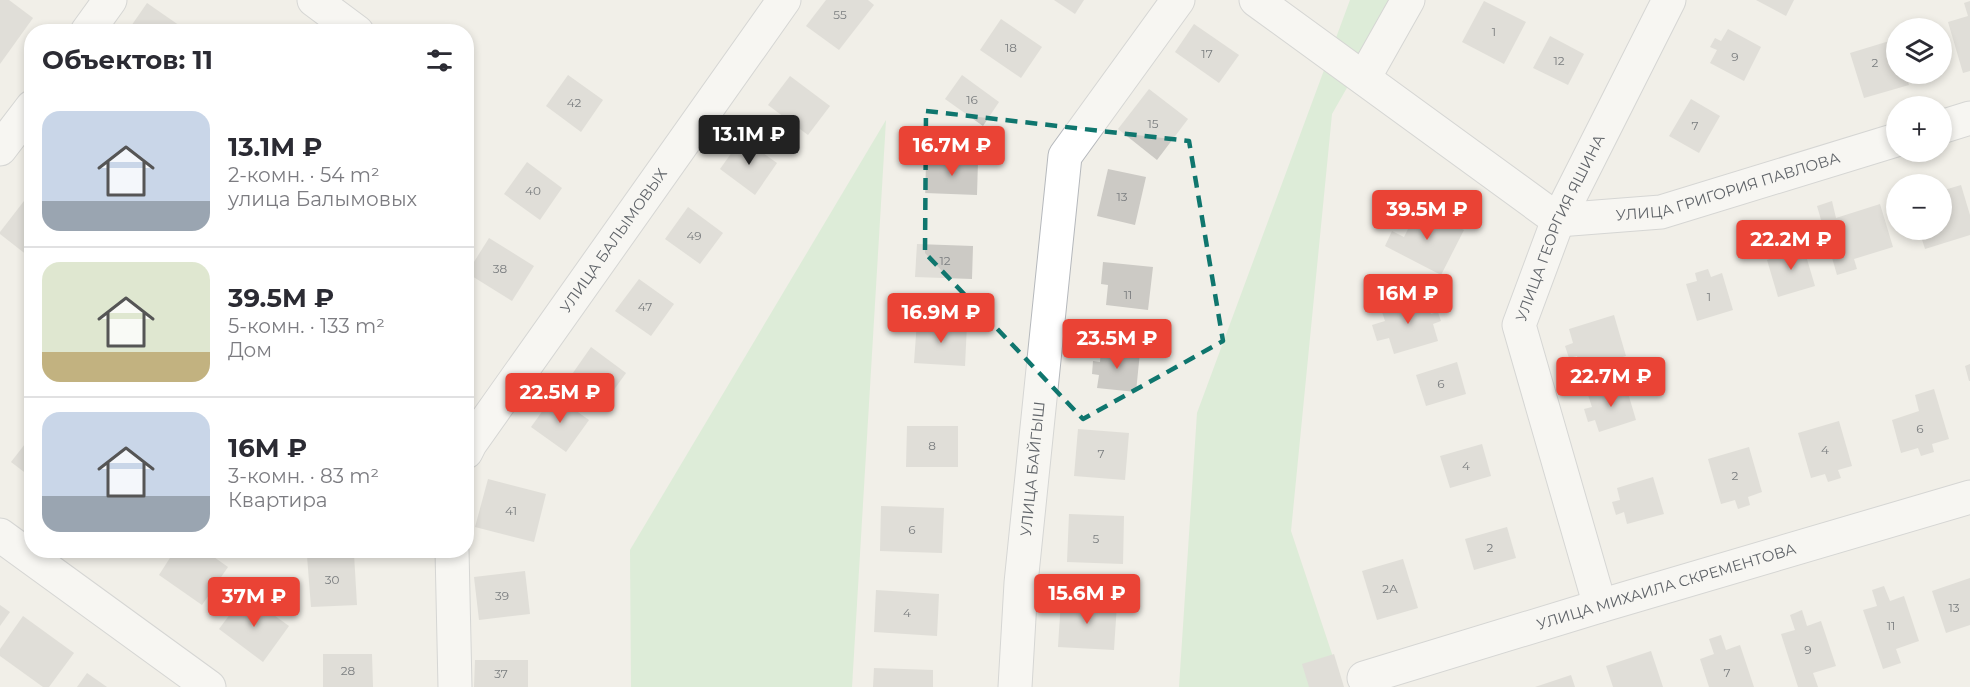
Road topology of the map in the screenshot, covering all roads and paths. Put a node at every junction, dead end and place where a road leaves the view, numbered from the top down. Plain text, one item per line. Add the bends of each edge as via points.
1 (110, 0) edge
2 (314, 0) edge
3 (784, 0) edge
4 (1178, 0) edge
5 (1256, 0) edge
6 (1408, 0) edge
7 (1669, 0) edge
8 (93, 24) edge
9 (346, 24) edge
10 (1364, 78) junction
11 (1970, 118) edge
12 (24, 122) edge
13 (1952, 124) edge
14 (1886, 144) edge
15 (0, 149) edge
16 (1558, 220) junction
17 (474, 438) edge
18 (1970, 497) edge
19 (0, 535) edge
20 (24, 552) edge
21 (32, 558) edge
22 (452, 558) edge
23 (1600, 606) junction
24 (1364, 678) dead end
25 (209, 687) edge
26 (455, 687) edge
27 (1014, 687) edge

1 - 8 street
2 - 9 street
3 - 17 street, УЛИЦА БАЛЫМОВЫХ
4 - 27 street, УЛИЦА БАЙГЫШ via 1065,156
5 - 10 street
6 - 10 street
7 - 16 street, УЛИЦА ГЕОРГИЯ ЯШИНА
10 - 16 street
11 - 13 street
12 - 15 street
14 - 16 street, УЛИЦА ГРИГОРИЯ ПАВЛОВА via 1661,212
16 - 23 street, УЛИЦА ГЕОРГИЯ ЯШИНА via 1519,325
18 - 23 street, УЛИЦА МИХАИЛА СКРЕМЕНТОВА
19 - 20 street
21 - 25 street
22 - 26 street
23 - 24 street, УЛИЦА МИХАИЛА СКРЕМЕНТОВА

